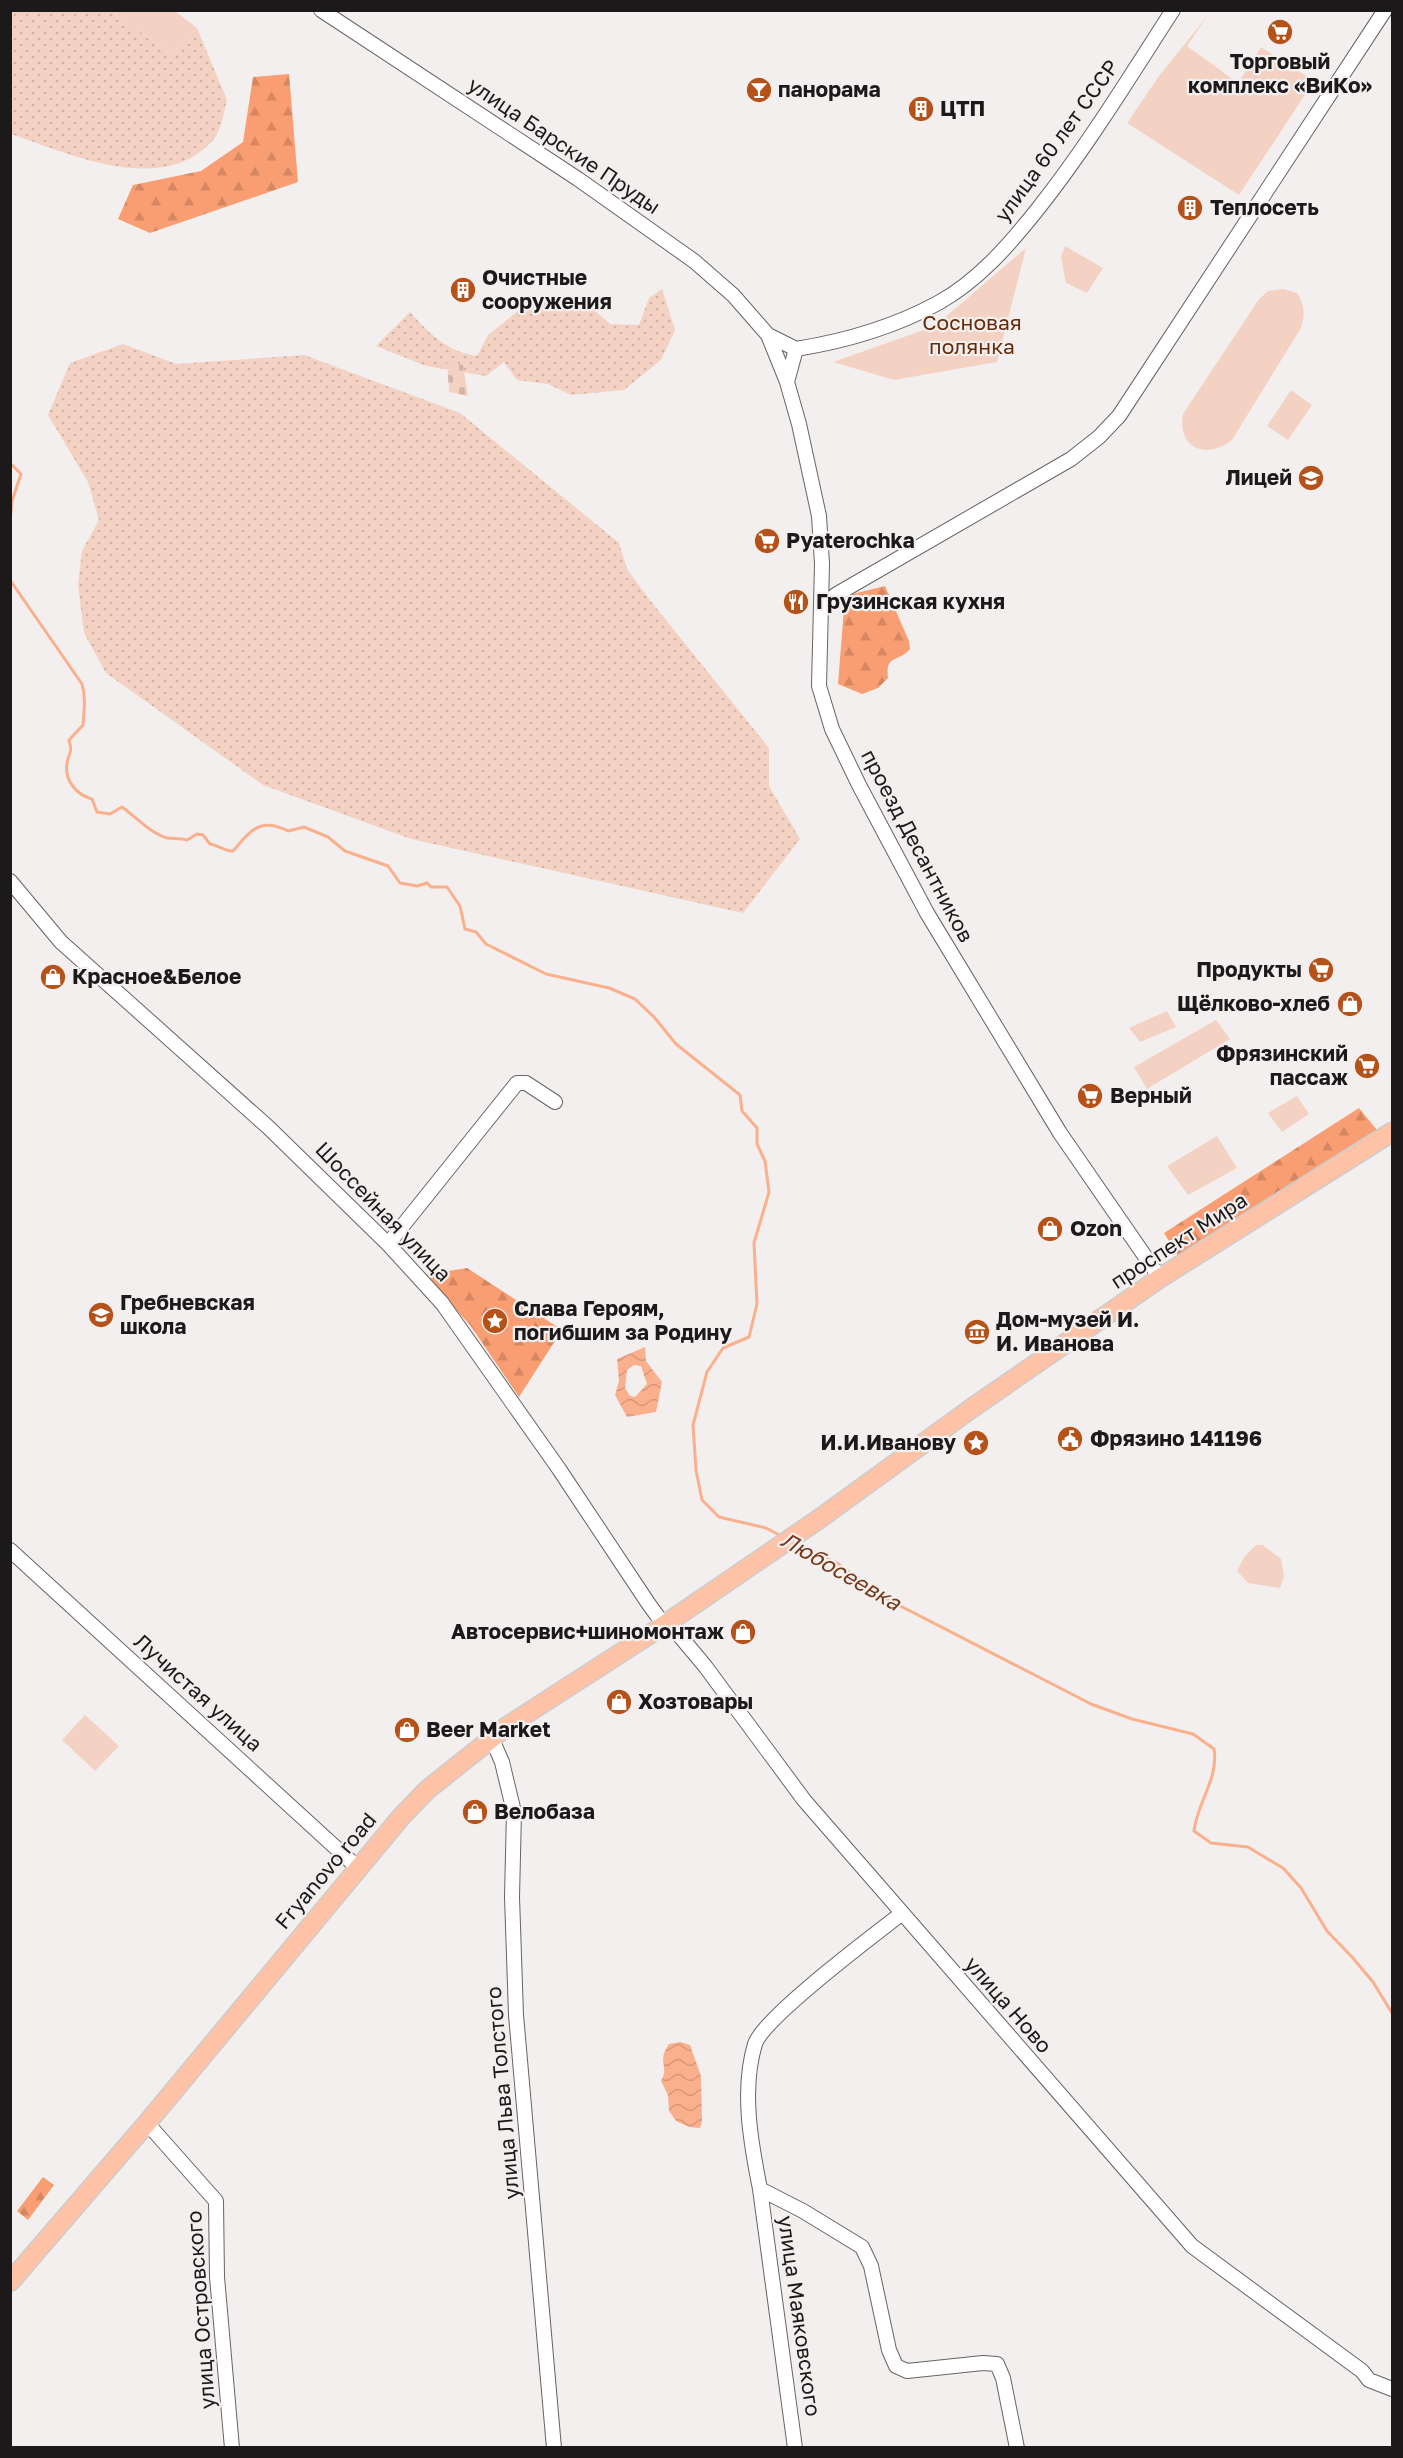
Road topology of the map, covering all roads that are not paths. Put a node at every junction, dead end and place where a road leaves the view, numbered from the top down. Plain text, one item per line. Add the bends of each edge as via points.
1 (321, 10) edge
2 (1173, 10) edge
3 (1386, 10) edge
4 (768, 335) junction
5 (796, 349) junction
6 (786, 382) junction
7 (821, 606) junction
8 (10, 881) edge
9 (555, 1102) dead end
10 (1392, 1132) edge
11 (388, 1244) junction
12 (1160, 1278) junction
13 (10, 1550) edge
14 (748, 1568) joint
15 (664, 1625) junction
16 (491, 1737) junction
17 (358, 1868) junction
18 (900, 1914) junction
19 (147, 2123) junction
20 (760, 2189) junction
21 (10, 2282) edge
22 (1392, 2389) edge
23 (232, 2448) edge
24 (554, 2448) edge
25 (795, 2448) edge
26 (1017, 2448) edge

1 - 4 street, улица Барские Пруды via 578,179 694,261 733,295
2 - 5 street, улица 60 лет СССР via 1054,188 1013,239 977,274 940,302 892,326
3 - 7 street via 1119,416 1071,459
4 - 5 street
4 - 6 street, проезд Десантников
5 - 6 street
6 - 7 street, проезд Десантников via 812,475 819,516
7 - 12 street, проезд Десантников via 819,686 832,729 859,785 927,913 1060,1133
8 - 11 street, Шоссейная улица via 61,942 218,1080
9 - 11 street via 526,1083 517,1083
10 - 12 main road, проспект Мира
11 - 15 street, Шоссейная улица via 469,1340
12 - 14 main road, проспект Мира
13 - 17 street, Лучистая улица
14 - 15 main road, Fryanovo road
15 - 16 main road, Fryanovo road
15 - 18 street, улица Ново via 679,1635 705,1666 804,1800
16 - 17 main road, Fryanovo road via 420,1797
16 - 24 street, улица Льва Толстого via 502,1762 514,1812 516,2015
17 - 19 main road, Fryanovo road
18 - 20 street, улица Маяковского via 783,2010 756,2042 749,2103 752,2151
18 - 22 street, улица Ново via 1192,2247 1370,2380
19 - 21 main road, Fryanovo road
19 - 23 street, улица Островского via 216,2201 217,2277
20 - 25 street, улица Маяковского
20 - 26 street, улица Маяковского via 862,2247 871,2266 896,2366 907,2371 997,2364

